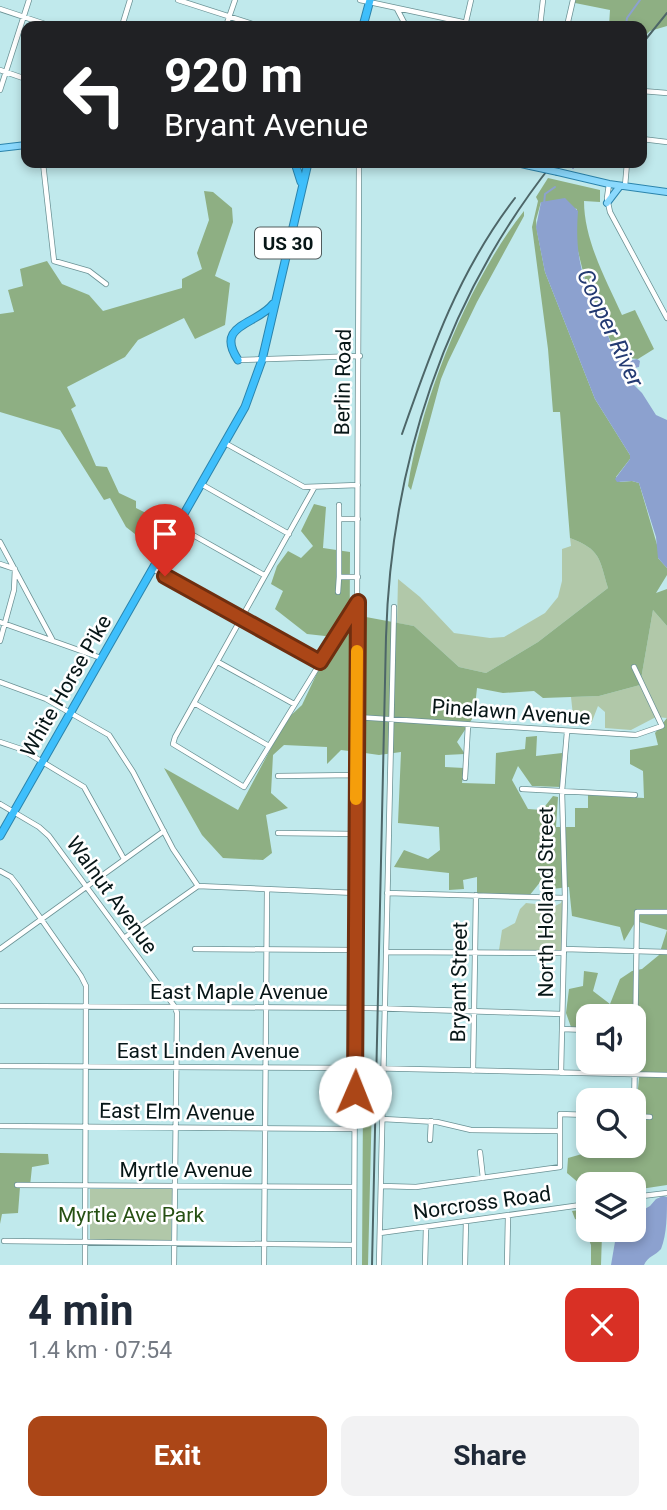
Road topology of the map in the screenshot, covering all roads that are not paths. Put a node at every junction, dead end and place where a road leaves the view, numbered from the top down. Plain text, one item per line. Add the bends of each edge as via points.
1 (29, 0) edge
2 (131, 0) edge
3 (178, 0) edge
4 (235, 0) edge
5 (360, 0) edge
6 (471, 0) edge
7 (543, 0) edge
8 (573, 0) edge
9 (370, 1) edge
10 (0, 9) edge
11 (397, 9) junction
12 (229, 16) junction
13 (23, 17) junction
14 (22, 21) edge
15 (35, 21) edge
16 (124, 21) edge
17 (228, 21) edge
18 (244, 21) edge
19 (364, 21) edge
20 (403, 21) edge
21 (449, 21) edge
22 (467, 21) edge
23 (541, 21) edge
24 (568, 21) edge
25 (21, 22) edge
26 (3, 71) edge
27 (21, 77) edge
28 (0, 90) edge
29 (647, 91) edge
30 (667, 93) edge
31 (647, 140) edge
32 (667, 142) edge
33 (21, 146) edge
34 (0, 148) edge
35 (44, 168) edge
36 (297, 168) edge
37 (307, 168) edge
38 (359, 168) edge
39 (539, 168) edge
40 (626, 168) edge
41 (609, 184) junction
42 (302, 186) junction
43 (622, 187) junction
44 (667, 192) edge
45 (607, 203) junction
46 (106, 284) dead end
47 (275, 301) junction
48 (664, 307) edge
49 (667, 318) edge
50 (360, 356) junction
51 (238, 360) joint
52 (262, 360) junction
53 (224, 443) junction
54 (201, 484) junction
55 (358, 485) junction
56 (314, 488) junction
57 (339, 505) dead end
58 (339, 519) junction
59 (358, 519) junction
60 (176, 526) junction
61 (289, 534) junction
62 (0, 542) edge
63 (0, 564) edge
64 (15, 569) junction
65 (152, 569) junction
66 (264, 576) junction
67 (339, 577) junction
68 (358, 577) junction
69 (338, 592) dead end
70 (358, 602) junction
71 (394, 607) dead end
72 (242, 619) junction
73 (0, 622) edge
74 (6, 624) junction
75 (52, 639) junction
76 (0, 641) edge
77 (102, 659) junction
78 (218, 662) junction
79 (320, 662) junction
80 (634, 667) dead end
81 (0, 682) edge
82 (194, 703) junction
83 (294, 704) junction
84 (71, 712) junction
85 (356, 717) junction
86 (393, 719) junction
87 (468, 725) junction
88 (567, 732) junction
89 (0, 742) edge
90 (269, 746) junction
91 (43, 761) junction
92 (356, 775) junction
93 (278, 776) dead end
94 (465, 778) dead end
95 (522, 789) dead end
96 (562, 791) junction
97 (635, 795) dead end
98 (0, 804) edge
99 (14, 811) junction
100 (164, 831) junction
101 (278, 832) dead end
102 (356, 834) junction
103 (0, 836) edge
104 (124, 859) junction
105 (0, 872) edge
106 (198, 886) junction
107 (86, 887) junction
108 (267, 890) junction
109 (356, 893) junction
110 (387, 893) junction
111 (476, 895) junction
112 (565, 898) junction
113 (667, 912) edge
114 (41, 919) junction
115 (124, 938) junction
116 (0, 949) edge
117 (195, 949) dead end
118 (265, 949) junction
119 (356, 950) junction
120 (564, 951) junction
121 (638, 951) junction
122 (386, 952) junction
123 (667, 952) edge
124 (476, 953) junction
125 (636, 1004) edge
126 (0, 1006) edge
127 (87, 1007) junction
128 (175, 1007) junction
129 (355, 1008) junction
130 (385, 1008) junction
131 (265, 1009) junction
132 (475, 1011) junction
133 (562, 1014) junction
134 (562, 1029) junction
135 (576, 1030) edge
136 (0, 1066) edge
137 (87, 1067) junction
138 (176, 1067) junction
139 (265, 1068) junction
140 (355, 1068) junction
141 (384, 1069) junction
142 (473, 1071) junction
143 (561, 1073) junction
144 (636, 1075) junction
145 (667, 1075) edge
146 (635, 1088) edge
147 (576, 1115) edge
148 (646, 1116) edge
149 (650, 1116) dead end
150 (383, 1119) junction
151 (431, 1121) junction
152 (0, 1126) edge
153 (86, 1127) junction
154 (175, 1127) junction
155 (265, 1129) junction
156 (354, 1129) junction
157 (560, 1131) junction
158 (430, 1140) dead end
159 (480, 1152) dead end
160 (483, 1178) junction
161 (17, 1185) dead end
162 (85, 1186) junction
163 (175, 1186) junction
164 (265, 1186) junction
165 (382, 1186) junction
166 (354, 1187) junction
167 (667, 1193) edge
168 (646, 1196) edge
169 (576, 1206) edge
170 (508, 1216) junction
171 (466, 1221) junction
172 (426, 1227) junction
173 (380, 1233) junction
174 (4, 1241) dead end
175 (85, 1242) junction
176 (174, 1243) junction
177 (264, 1244) junction
178 (354, 1245) junction
179 (85, 1265) edge
180 (174, 1265) edge
181 (264, 1265) edge
182 (354, 1265) edge
183 (379, 1265) edge
184 (425, 1265) edge
185 (466, 1265) edge
186 (507, 1265) edge

1 - 13 street
2 - 16 street
3 - 12 street
4 - 12 street
5 - 9 street
6 - 22 street
7 - 23 street
8 - 24 street
9 - 11 street
9 - 19 highway
10 - 13 street
11 - 20 street
11 - 21 street
12 - 17 street
12 - 18 street
13 - 14 street
13 - 15 street
25 - 26 street
26 - 27 street
26 - 28 street
29 - 30 street
31 - 32 street
33 - 34 main road
35 - 46 street via 54,261 89,271
36 - 42 highway
37 - 42 highway, White Horse Pike / US 30
38 - 50 street, Berlin Road
39 - 41 main road, bridge
40 - 43 street
41 - 43 main road
41 - 45 street
42 - 47 highway, White Horse Pike / US 30
43 - 44 main road
43 - 45 main road
45 - 48 street
47 - 51 highway via 266,313 233,334 231,346
47 - 52 highway, White Horse Pike / US 30
48 - 49 street
50 - 52 street
50 - 55 street, Berlin Road
51 - 52 street
52 - 53 highway, White Horse Pike / US 30 via 245,407
53 - 54 highway, White Horse Pike / US 30
53 - 56 street
54 - 60 highway, White Horse Pike / US 30
54 - 61 street
55 - 56 street
55 - 59 street, Berlin Road
56 - 61 street
57 - 58 street
58 - 59 street
58 - 67 street
59 - 68 street, Berlin Road
60 - 65 highway, White Horse Pike / US 30
60 - 66 street
61 - 66 street
62 - 64 street
63 - 64 street
64 - 74 street
64 - 75 street
65 - 72 street
65 - 77 highway, White Horse Pike / US 30
66 - 72 street
67 - 68 street
67 - 69 street
68 - 70 street, Berlin Road
70 - 79 street
70 - 85 street, Berlin Road
71 - 86 street
72 - 78 street
72 - 79 street
73 - 74 street
74 - 75 street
74 - 76 street
75 - 77 street
77 - 84 highway, White Horse Pike / US 30
78 - 82 street
78 - 83 street
79 - 83 street
80 - 88 street, Pinelawn Avenue via 662,726 628,736
81 - 84 street
82 - 90 street
82 - 90 street via 172,742 244,787
83 - 90 street
84 - 91 highway, White Horse Pike / US 30
84 - 100 street via 114,741
85 - 86 street, Pinelawn Avenue
85 - 92 street, Berlin Road
86 - 87 street, Pinelawn Avenue
86 - 110 street
87 - 88 street, Pinelawn Avenue
87 - 94 street
88 - 96 street, North Holland Street
89 - 91 street
91 - 99 highway, White Horse Pike / US 30
91 - 104 street via 84,787
92 - 93 street
92 - 102 street, Berlin Road
95 - 96 street
96 - 97 street
96 - 112 street, North Holland Street
98 - 99 street, Walnut Avenue
99 - 103 highway, White Horse Pike / US 30
99 - 107 street, Walnut Avenue via 49,836
100 - 104 street
100 - 106 street
101 - 102 street
102 - 109 street, Berlin Road
104 - 107 street
105 - 114 street via 11,877
106 - 108 street
106 - 115 street
107 - 114 street
107 - 115 street, Walnut Avenue
108 - 109 street
108 - 118 street
109 - 119 street, Berlin Road
110 - 111 street
110 - 122 street
111 - 112 street
111 - 124 street, Bryant Street
112 - 120 street, North Holland Street
113 - 121 street via 637,912
114 - 116 street
114 - 127 street via 85,984
115 - 128 street, Walnut Avenue
117 - 118 street
118 - 119 street
118 - 131 street
119 - 129 street, Berlin Road
120 - 121 street
120 - 124 street
120 - 133 street, North Holland Street
121 - 123 street
121 - 125 street
122 - 124 street
122 - 130 street
124 - 132 street, Bryant Street
126 - 127 street, East Maple Avenue
127 - 128 street, East Maple Avenue
127 - 137 street
128 - 131 street, East Maple Avenue
128 - 138 street
129 - 130 street, East Maple Avenue
129 - 131 street, East Maple Avenue
129 - 140 street, Berlin Road
130 - 132 street, East Maple Avenue
130 - 141 street
131 - 139 street
132 - 133 street, East Maple Avenue
132 - 142 street, Bryant Street
133 - 134 street, North Holland Street
134 - 135 street
134 - 143 street, North Holland Street
136 - 137 street, East Linden Avenue
137 - 138 street, East Linden Avenue
137 - 153 street
138 - 139 street, East Linden Avenue
138 - 154 street
139 - 140 street, East Linden Avenue
139 - 155 street
140 - 141 street, East Linden Avenue
140 - 156 street, Berlin Road
141 - 142 street, East Linden Avenue
141 - 150 street
142 - 143 street, East Linden Avenue
143 - 144 street, East Linden Avenue
144 - 145 street, East Linden Avenue
144 - 146 street
147 - 157 street via 560,1114
148 - 149 street
150 - 151 street
150 - 165 street
151 - 157 street via 471,1130
151 - 158 street
152 - 153 street, East Elm Avenue
153 - 154 street, East Elm Avenue
153 - 162 street
154 - 155 street, East Elm Avenue
154 - 163 street
155 - 156 street, East Elm Avenue
155 - 164 street
156 - 166 street, Berlin Road
157 - 160 street via 560,1167
159 - 160 street
160 - 165 street via 416,1187
161 - 162 street, Myrtle Avenue
162 - 163 street, Myrtle Avenue
162 - 175 street
163 - 164 street, Myrtle Avenue
163 - 176 street
164 - 166 street, Myrtle Avenue
164 - 177 street
165 - 173 street
166 - 178 street, Berlin Road
167 - 168 street
169 - 170 street, Norcross Road
170 - 171 street, Norcross Road
170 - 186 street
171 - 172 street, Norcross Road
171 - 185 street
172 - 173 street, Norcross Road
172 - 184 street
173 - 183 street
174 - 175 street
175 - 176 street
175 - 179 street
176 - 177 street
176 - 180 street
177 - 178 street
177 - 181 street
178 - 182 street, Berlin Road

